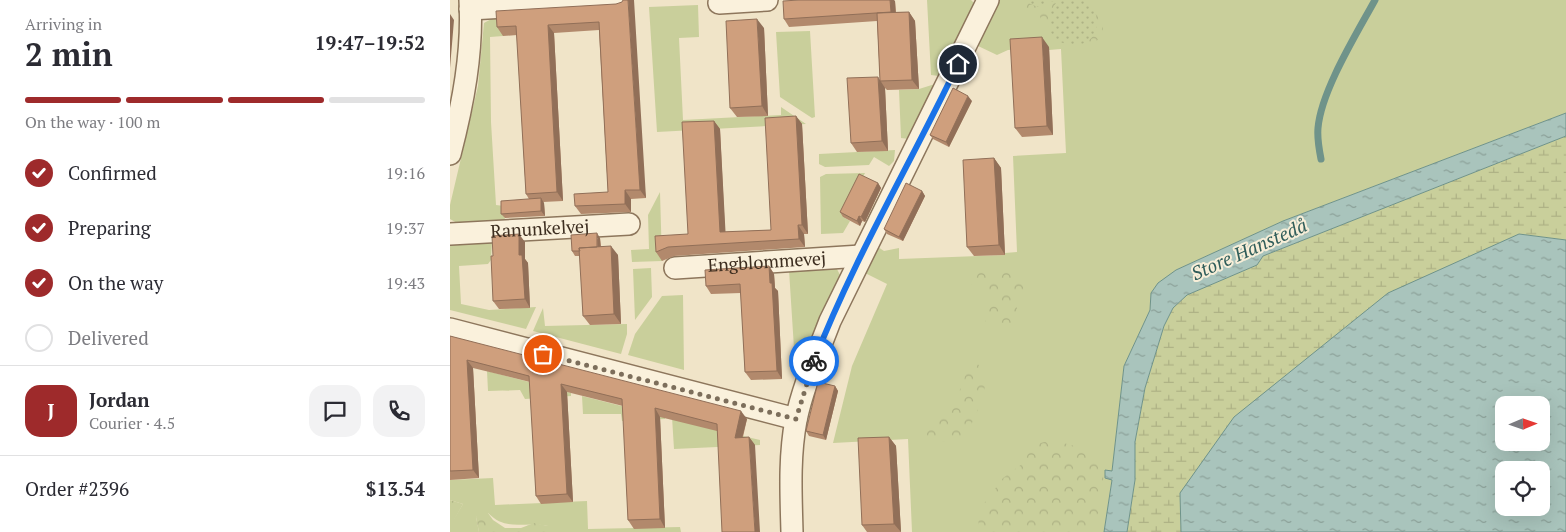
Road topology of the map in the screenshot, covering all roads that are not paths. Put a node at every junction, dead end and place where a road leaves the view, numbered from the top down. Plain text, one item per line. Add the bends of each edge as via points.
1 (621, 0) edge
2 (767, 0) edge
3 (988, 0) edge
4 (719, 3) dead end
5 (470, 5) edge
6 (453, 129) edge
7 (450, 154) edge
8 (629, 224) dead end
9 (450, 234) edge
10 (861, 256) junction
11 (675, 268) dead end
12 (450, 330) edge
13 (796, 419) junction
14 (792, 532) edge

1 - 5 street
2 - 4 street
3 - 10 street, Engblommevej
5 - 6 street via 470,40 462,106
6 - 7 street
8 - 9 street, Ranunkelvej
10 - 11 street, Engblommevej
10 - 13 street, Engblommevej via 830,321
12 - 13 street
13 - 14 street, Engblommevej via 790,477

